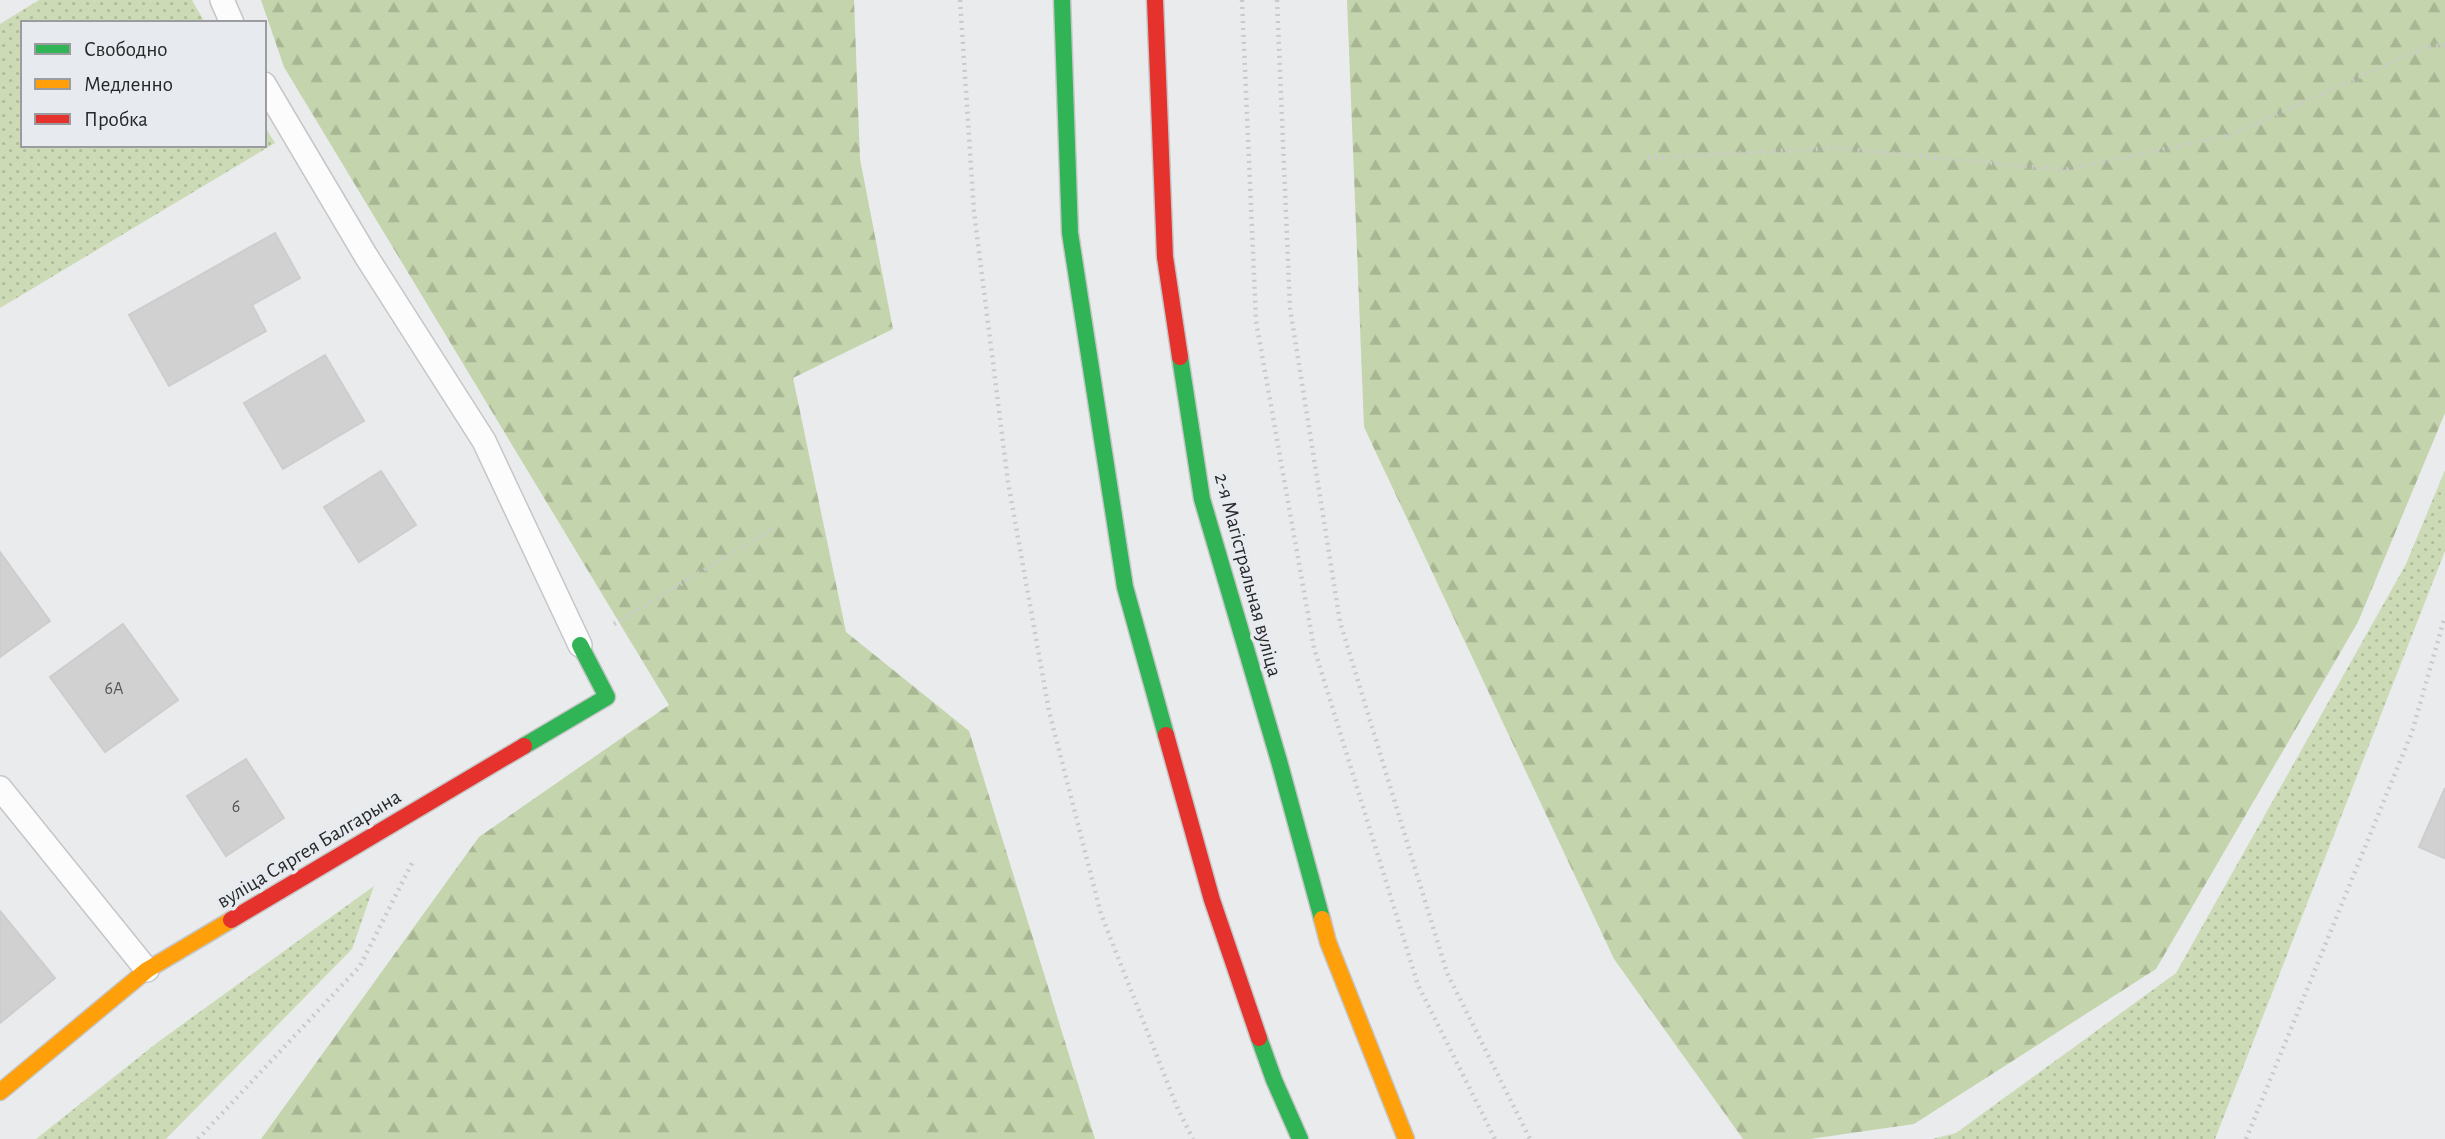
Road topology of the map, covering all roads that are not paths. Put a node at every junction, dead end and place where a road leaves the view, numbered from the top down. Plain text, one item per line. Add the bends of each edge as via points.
1 (222, 0) edge
2 (1062, 0) edge
3 (1155, 0) edge
4 (231, 21) edge
5 (266, 87) edge
6 (580, 645) joint
7 (0, 788) edge
8 (147, 970) junction
9 (0, 1092) edge
10 (1300, 1139) edge
11 (1406, 1139) edge

1 - 4 lane
2 - 10 main road via 1070,233 1125,587 1212,900 1274,1080
3 - 11 main road, 2-я Магістральная вуліца via 1165,257 1202,499 1328,942
5 - 6 lane via 484,441
6 - 8 main road, вуліца Сяргея Балгарына via 607,697
7 - 8 lane
8 - 9 main road, вуліца Сяргея Балгарына

